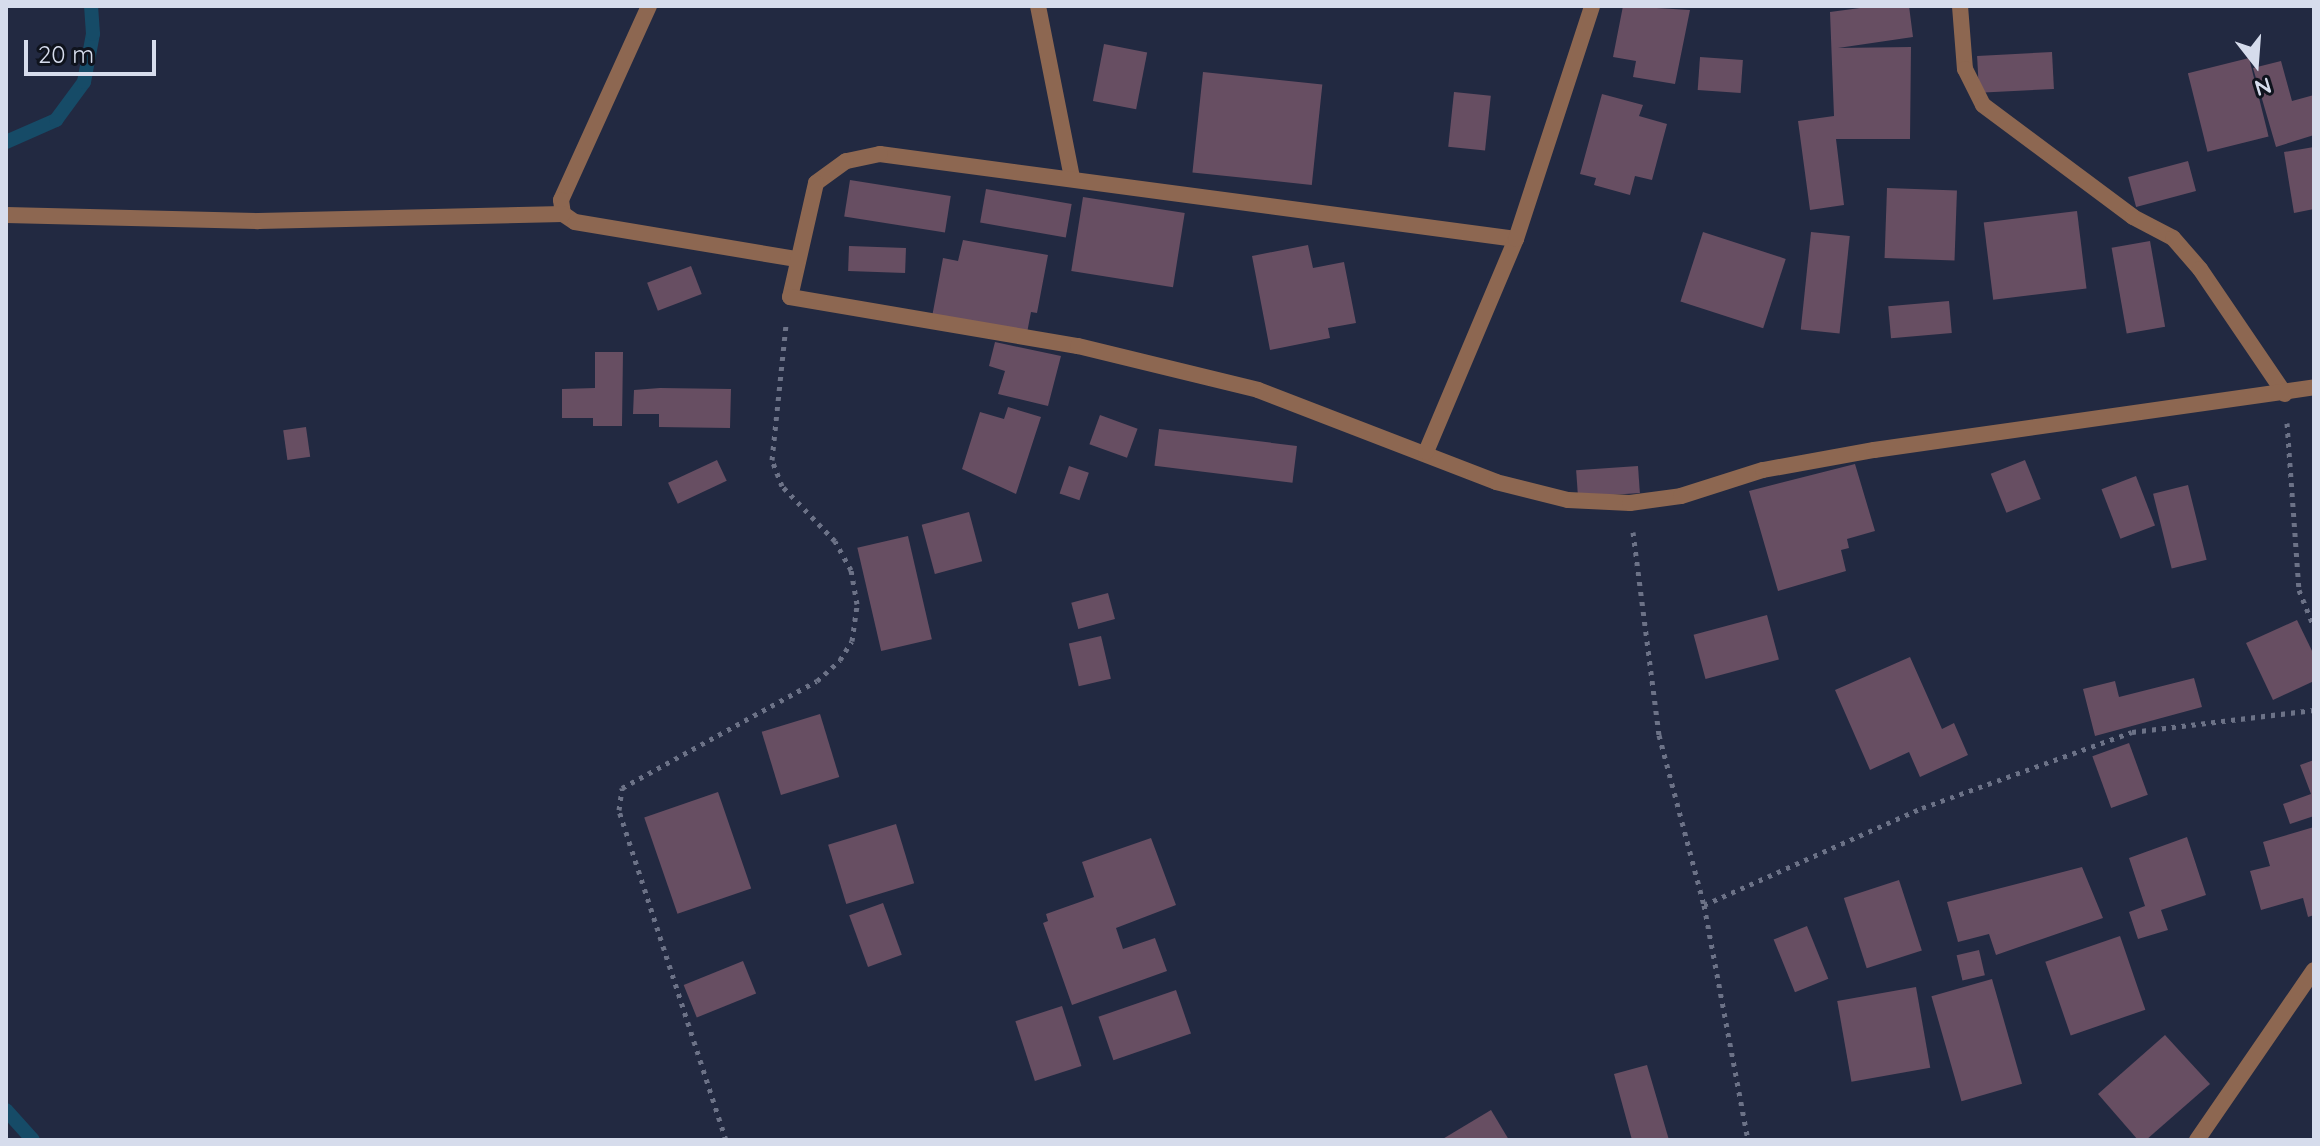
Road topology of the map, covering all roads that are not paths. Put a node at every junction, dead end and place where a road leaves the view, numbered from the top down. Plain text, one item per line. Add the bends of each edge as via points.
1 (649, 6) edge
2 (1038, 6) edge
3 (1592, 6) edge
4 (1960, 6) edge
5 (1072, 178) junction
6 (563, 214) junction
7 (6, 215) edge
8 (1516, 239) junction
9 (797, 259) junction
10 (2314, 387) edge
11 (2285, 394) junction
12 (1426, 452) junction
13 (2314, 970) edge
14 (2197, 1140) edge

1 - 6 street via 561,200
2 - 5 street
3 - 8 street
4 - 11 street via 1965,69 1983,105 2133,217 2173,238
5 - 8 street
5 - 9 street via 880,154 846,161 816,183
6 - 7 street via 258,221
6 - 9 street via 575,222
8 - 12 street
9 - 12 street via 790,297 1138,361 1258,390
10 - 11 street
11 - 12 street via 1874,450 1763,470 1681,496 1630,503 1568,500 1496,482
13 - 14 street

